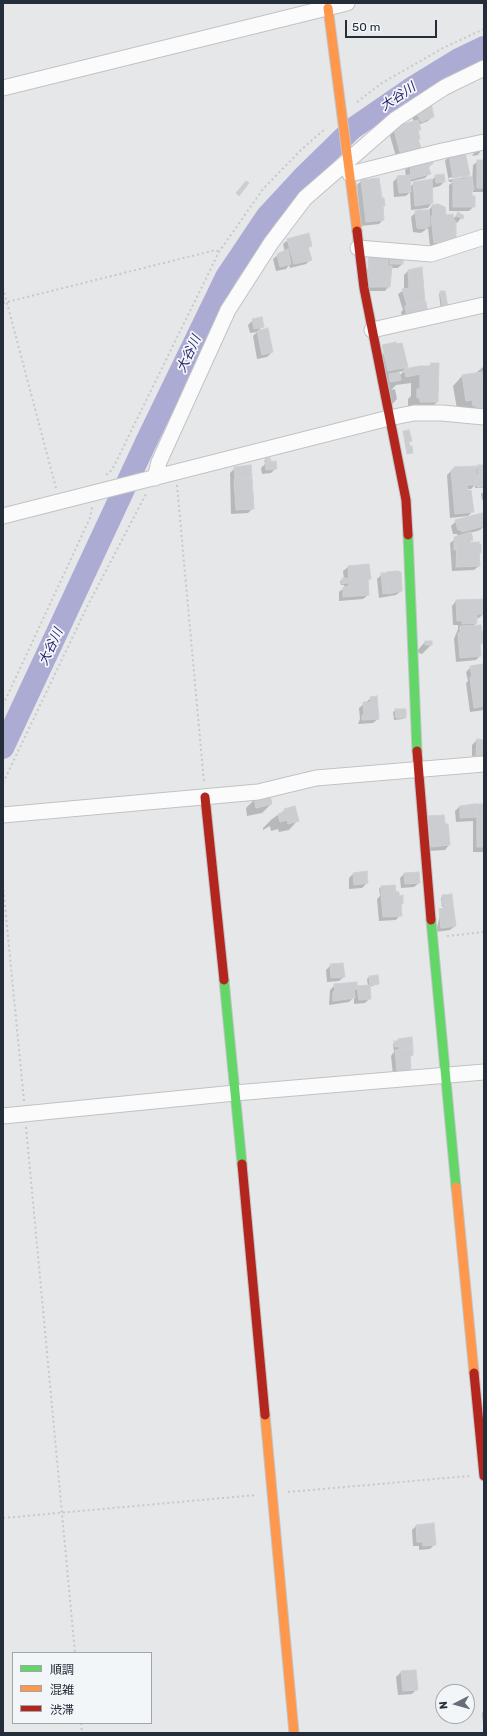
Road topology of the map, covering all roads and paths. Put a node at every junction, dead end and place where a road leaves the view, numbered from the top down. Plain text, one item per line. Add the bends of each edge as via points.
1 (347, 3) edge
2 (328, 8) junction
3 (484, 68) edge
4 (3, 88) edge
5 (484, 142) edge
6 (348, 163) junction
7 (484, 237) edge
8 (358, 248) junction
9 (219, 252) dead end
10 (3, 288) edge
11 (6, 302) junction
12 (3, 303) edge
13 (484, 305) edge
14 (372, 330) junction
15 (484, 417) edge
16 (389, 418) junction
17 (176, 473) junction
18 (151, 479) junction
19 (98, 493) junction
20 (60, 503) junction
21 (3, 516) edge
22 (3, 706) edge
23 (484, 764) edge
24 (418, 769) junction
25 (3, 783) edge
26 (205, 797) junction
27 (3, 815) edge
28 (3, 885) edge
29 (484, 932) edge
30 (432, 937) junction
31 (484, 1072) edge
32 (446, 1076) junction
33 (236, 1093) junction
34 (25, 1114) junction
35 (3, 1116) edge
36 (484, 1475) edge
37 (273, 1494) junction
38 (62, 1513) junction
39 (3, 1518) edge
40 (74, 1652) edge
41 (294, 1733) edge

1 - 2 street
2 - 4 street
2 - 6 street
3 - 6 street via 445,87 396,119
5 - 6 street via 442,151
6 - 8 street
6 - 18 street via 305,198 271,243 228,310
7 - 8 street via 431,254
8 - 14 street
9 - 11 path via 216,250
10 - 11 path
11 - 12 path
11 - 20 path
13 - 14 street
14 - 16 street
15 - 16 street via 414,413
16 - 17 street
16 - 24 street via 406,500
17 - 18 street
17 - 26 path
18 - 19 street
18 - 25 path
19 - 20 street
19 - 22 path via 90,518
20 - 21 street
23 - 24 street
24 - 26 street via 316,778 258,792
24 - 30 street
26 - 27 street
26 - 33 street
28 - 34 path
29 - 30 path
30 - 32 street
31 - 32 street
32 - 33 street
32 - 36 street
33 - 34 street
33 - 37 street
34 - 35 street
34 - 38 path
36 - 37 path
37 - 38 path
37 - 41 street
38 - 39 path
38 - 40 path

